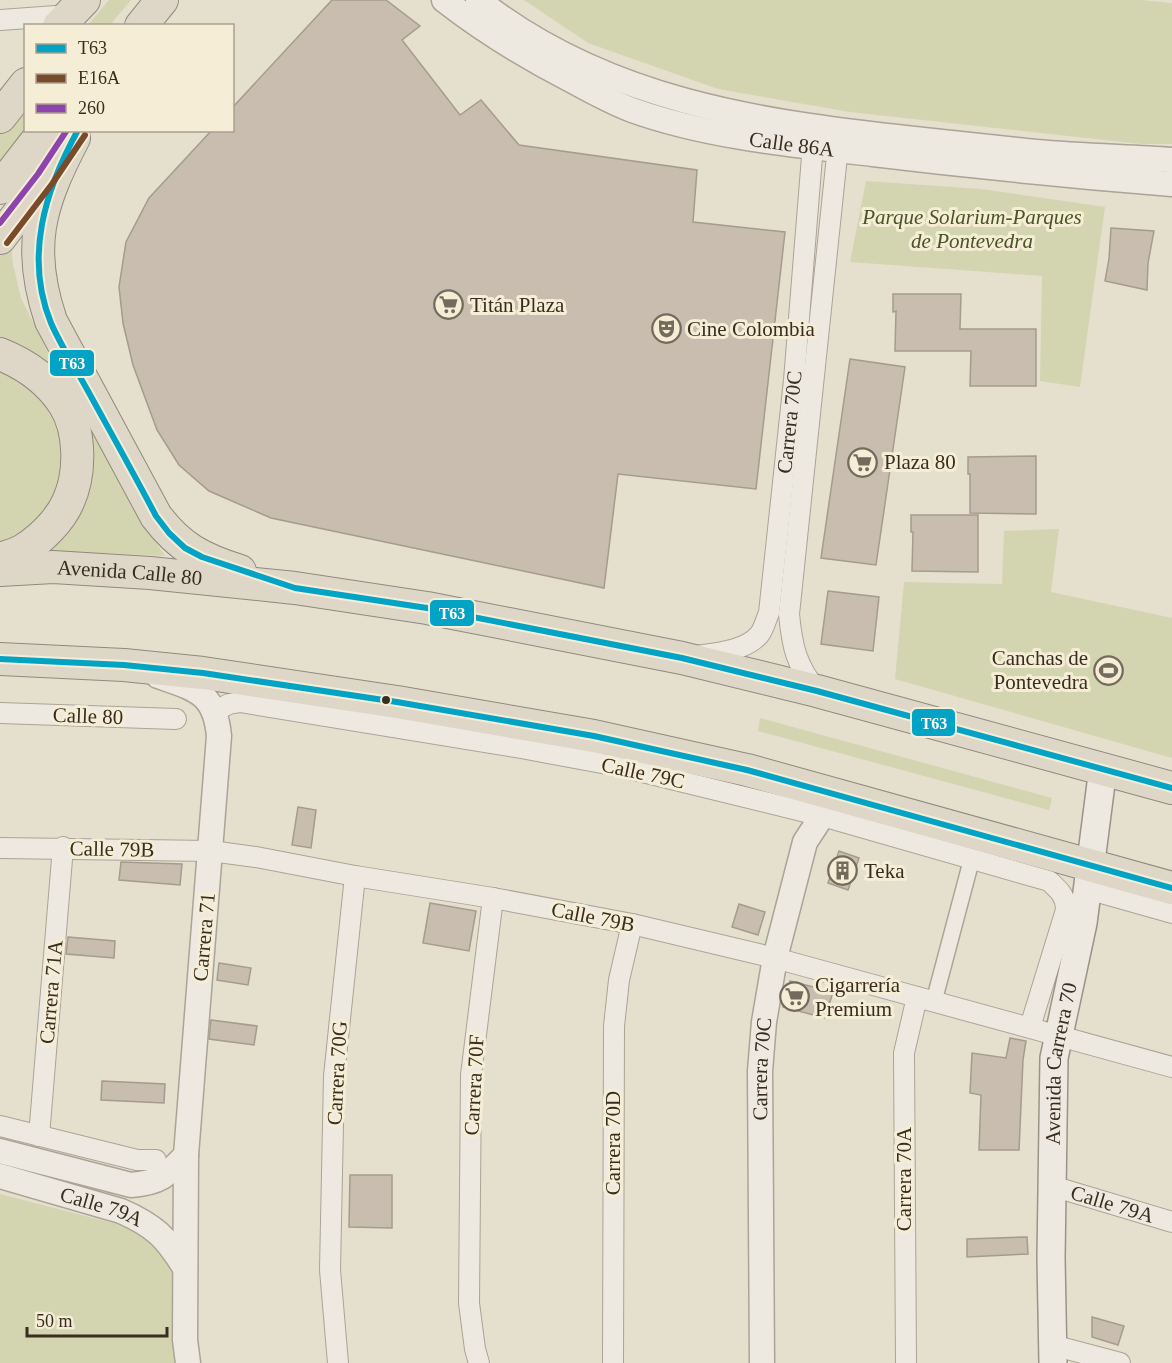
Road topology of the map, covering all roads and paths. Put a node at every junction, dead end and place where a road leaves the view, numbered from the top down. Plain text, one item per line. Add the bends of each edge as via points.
1 (444, 0) edge
2 (478, 0) edge
3 (75, 13) edge
4 (0, 20) edge
5 (24, 61) edge
6 (0, 85) edge
7 (24, 87) edge
8 (0, 117) edge
9 (66, 133) edge
10 (814, 137) junction
11 (838, 140) junction
12 (1172, 160) edge
13 (1172, 184) edge
14 (0, 188) edge
15 (0, 238) edge
16 (0, 354) edge
17 (0, 559) edge
18 (0, 570) edge
19 (295, 588) junction
20 (682, 658) junction
21 (0, 659) edge
22 (124, 665) junction
23 (818, 691) junction
24 (215, 711) junction
25 (0, 713) edge
26 (176, 720) dead end
27 (1103, 768) junction
28 (1172, 788) edge
29 (848, 798) junction
30 (822, 816) junction
31 (0, 848) edge
32 (63, 848) junction
33 (211, 851) junction
34 (972, 858) junction
35 (355, 876) junction
36 (1080, 882) junction
37 (1172, 888) edge
38 (493, 898) junction
39 (1172, 913) edge
40 (632, 924) junction
41 (775, 958) junction
42 (926, 999) junction
43 (1030, 1027) junction
44 (1057, 1035) junction
45 (1172, 1067) edge
46 (0, 1126) edge
47 (39, 1136) junction
48 (0, 1151) edge
49 (186, 1155) junction
50 (156, 1160) dead end
51 (0, 1176) edge
52 (1052, 1186) junction
53 (1172, 1221) edge
54 (185, 1268) junction
55 (1052, 1354) edge
56 (188, 1363) edge
57 (338, 1363) edge
58 (479, 1363) edge
59 (613, 1363) edge
60 (762, 1363) edge
61 (906, 1363) edge
62 (1119, 1363) edge

1 - 10 street, Calle 86A via 494,37 620,105 680,124 759,139
2 - 10 street, Calle 86A via 565,56 636,87
3 - 4 street
5 - 6 highway
7 - 8 highway
9 - 14 highway
9 - 15 highway
9 - 19 highway via 45,202 37,255 42,295 55,330 156,516 169,532 202,558
10 - 11 street, Calle 86A
10 - 20 street, Carrera 70C via 769,613 759,635 749,642 728,651
11 - 12 street, Calle 86A
11 - 13 street, Calle 86A via 1051,175
11 - 23 street, Carrera 70C via 789,614 796,658
16 - 17 highway via 26,366 65,406 75,434 77,470 68,502 47,532 25,550
18 - 19 highway, Avenida Calle 80 via 97,568
19 - 20 highway, Avenida Calle 80 via 427,608
20 - 23 highway, Avenida Calle 80
21 - 22 highway
22 - 24 street via 201,693
22 - 29 highway via 374,698 594,736 747,770
23 - 27 highway, Avenida Calle 80
24 - 30 street, Calle 79C via 240,702 521,748 618,766
24 - 33 street, Carrera 71 via 219,748
25 - 26 street, Calle 80
27 - 28 highway, Avenida Calle 80
27 - 36 main road, Avenida Carrera 70
29 - 30 street, Carrera 70C
29 - 36 highway
30 - 34 street, Calle 79C
30 - 41 street, Carrera 70C via 805,842
31 - 32 street, Calle 79B
32 - 33 street, Calle 79B
32 - 47 street, Carrera 71A
33 - 35 street, Calle 79B
33 - 49 street, Carrera 71
34 - 36 street, Calle 79C via 1049,881
34 - 42 street, Carrera 70A
35 - 38 street, Calle 79B
35 - 57 street, Carrera 70G via 334,1076 330,1270
36 - 37 highway
36 - 39 street, Calle 79C
36 - 43 street, Avenida Carrera 70 via 1066,902
36 - 44 main road, Avenida Carrera 70 via 1083,923
38 - 40 street, Calle 79B
38 - 58 street, Carrera 70F via 471,1075 469,1303
40 - 41 street, Calle 79B
40 - 59 street, Carrera 70D via 619,980 614,1026
41 - 42 street, Calle 79B
41 - 60 street, Carrera 70C via 760,1071
42 - 43 street, Calle 79B
42 - 61 street, Carrera 70A via 904,1053
43 - 44 street, Calle 79B
44 - 45 street, Calle 79B
44 - 52 main road, Avenida Carrera 70
46 - 47 street
47 - 50 street via 137,1160
48 - 49 street, Calle 79A via 130,1185 150,1184 167,1175
49 - 54 street, Carrera 71
51 - 54 street, Calle 79A via 139,1219 156,1229
52 - 53 street, Calle 79A
52 - 55 main road, Avenida Carrera 70
54 - 56 street, Carrera 71
55 - 62 street

